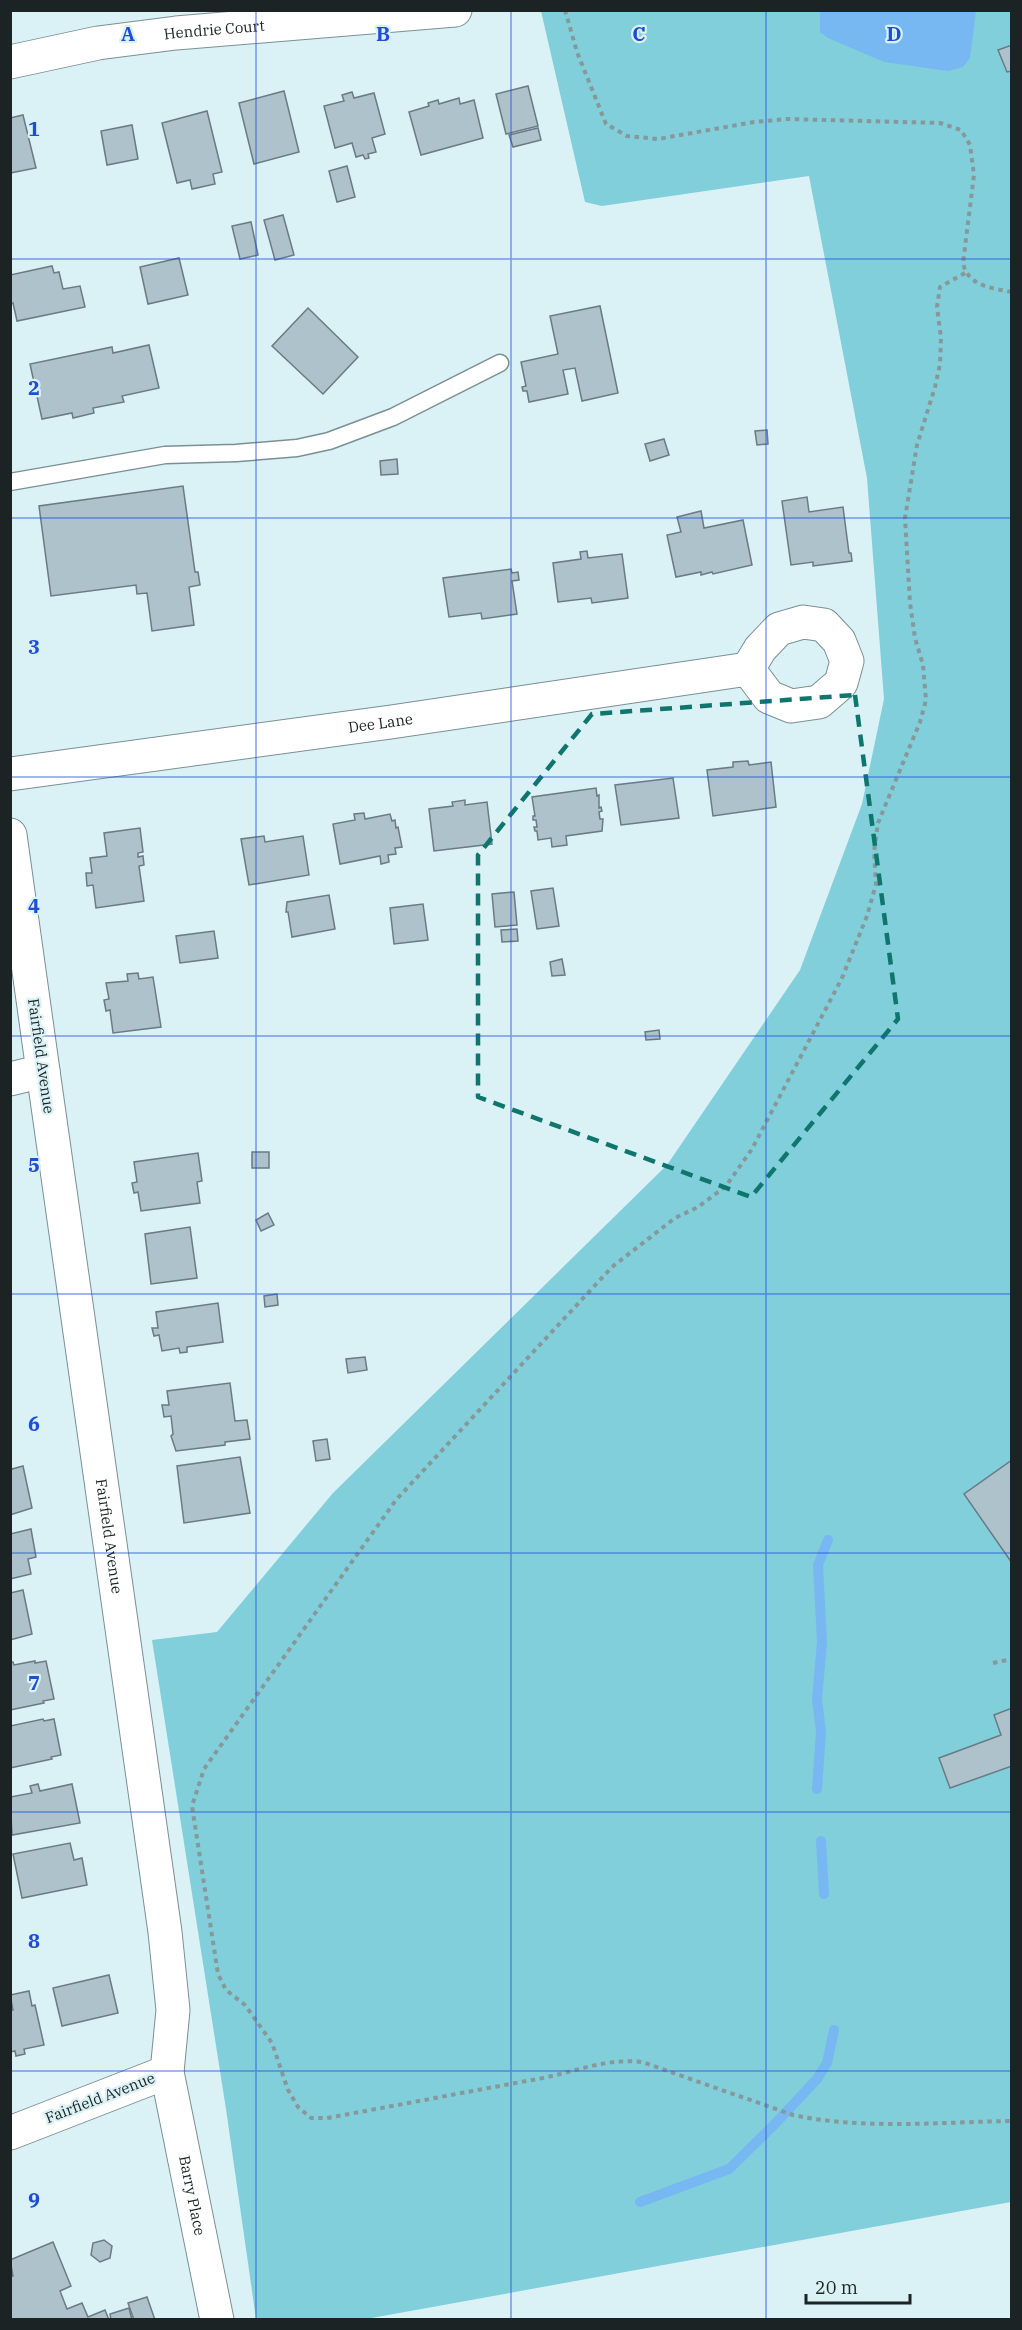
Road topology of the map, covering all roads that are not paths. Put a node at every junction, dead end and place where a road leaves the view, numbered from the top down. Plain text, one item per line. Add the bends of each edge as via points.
1 (455, 10) edge
2 (10, 62) edge
3 (500, 363) dead end
4 (10, 482) edge
5 (748, 669) dead end
6 (10, 774) edge
7 (10, 835) edge
8 (43, 1071) junction
9 (10, 1079) edge
10 (167, 2072) junction
11 (10, 2133) edge
12 (217, 2319) edge

1 - 2 street, Hendrie Court via 176,33 98,43
3 - 4 lane via 393,417 329,441 256,452 165,455
5 - 6 street, Dee Lane
7 - 8 street, Fairfield Avenue
8 - 9 street
8 - 10 street, Fairfield Avenue via 165,1932 173,2010
10 - 11 street, Fairfield Avenue
10 - 12 street, Barry Place

